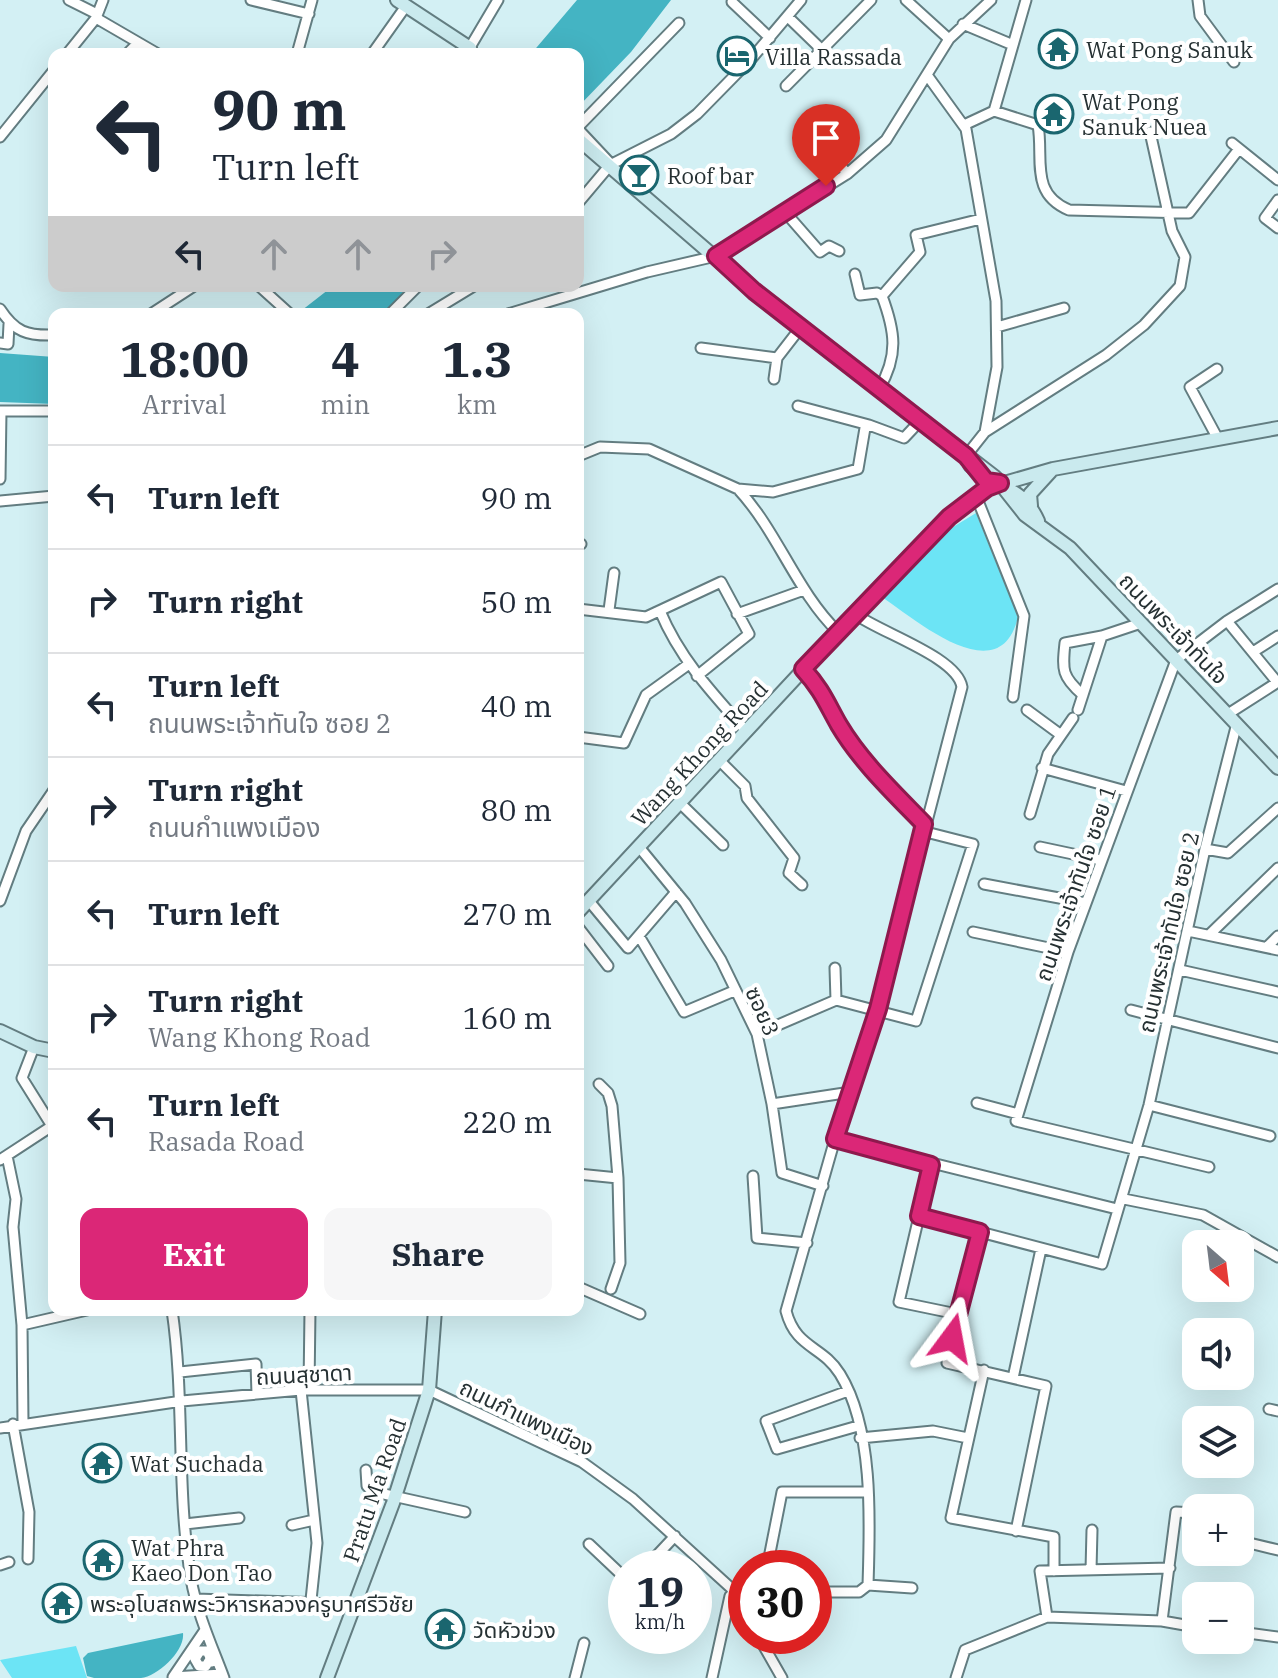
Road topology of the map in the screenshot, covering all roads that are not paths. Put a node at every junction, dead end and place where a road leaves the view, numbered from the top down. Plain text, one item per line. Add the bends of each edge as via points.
1 (69, 0) edge
2 (103, 0) edge
3 (251, 0) edge
4 (312, 0) edge
5 (498, 0) edge
6 (801, 0) edge
7 (871, 0) edge
8 (906, 0) edge
9 (991, 0) edge
10 (1026, 0) edge
11 (1198, 0) edge
12 (732, 2) edge
13 (402, 3) edge
14 (309, 14) junction
15 (96, 16) junction
16 (788, 17) junction
17 (679, 23) dead end
18 (963, 24) junction
19 (770, 38) junction
20 (949, 39) junction
21 (138, 43) junction
22 (1013, 45) junction
23 (72, 48) edge
24 (133, 48) edge
25 (147, 48) edge
26 (299, 48) edge
27 (376, 48) edge
28 (465, 48) edge
29 (473, 48) edge
30 (821, 49) junction
31 (1234, 62) dead end
32 (927, 75) junction
33 (48, 83) edge
34 (786, 86) dead end
35 (994, 111) junction
36 (584, 122) edge
37 (964, 125) junction
38 (1150, 132) dead end
39 (584, 134) edge
40 (820, 136) dead end
41 (0, 137) edge
42 (584, 144) edge
43 (606, 162) junction
44 (847, 174) junction
45 (1278, 180) edge
46 (584, 194) edge
47 (1278, 200) edge
48 (785, 212) junction
49 (1167, 213) junction
50 (981, 219) junction
51 (1278, 228) edge
52 (839, 251) dead end
53 (716, 256) junction
54 (855, 274) dead end
55 (584, 291) edge
56 (185, 292) edge
57 (266, 292) edge
58 (412, 292) edge
59 (464, 292) edge
60 (582, 292) edge
61 (882, 296) junction
62 (445, 303) junction
63 (160, 308) edge
64 (284, 308) edge
65 (396, 308) edge
66 (437, 308) edge
67 (447, 308) edge
68 (528, 308) edge
69 (1064, 308) dead end
70 (0, 309) edge
71 (9, 324) junction
72 (801, 327) junction
73 (997, 327) junction
74 (48, 335) edge
75 (0, 343) edge
76 (701, 348) dead end
77 (777, 358) junction
78 (1217, 369) dead end
79 (774, 379) dead end
80 (879, 389) junction
81 (798, 406) dead end
82 (1, 411) edge
83 (48, 411) edge
84 (920, 421) junction
85 (869, 425) junction
86 (1278, 428) edge
87 (985, 432) junction
88 (1218, 439) junction
89 (0, 446) edge
90 (584, 454) edge
91 (966, 456) junction
92 (1053, 469) junction
93 (0, 479) edge
94 (1000, 483) junction
95 (738, 489) junction
96 (48, 497) edge
97 (0, 501) edge
98 (978, 501) junction
99 (1031, 506) junction
100 (949, 517) junction
101 (1038, 521) junction
102 (614, 573) dead end
103 (1278, 589) edge
104 (804, 590) junction
105 (584, 609) edge
106 (609, 610) junction
107 (660, 611) junction
108 (737, 614) junction
109 (855, 614) junction
110 (1227, 621) junction
111 (1141, 623) junction
112 (838, 632) junction
113 (1102, 636) junction
114 (1278, 636) edge
115 (1253, 652) junction
116 (1176, 660) junction
117 (689, 664) junction
118 (803, 669) junction
119 (697, 676) junction
120 (1278, 682) edge
121 (1083, 695) junction
122 (1013, 697) dead end
123 (1027, 710) dead end
124 (1232, 719) junction
125 (747, 732) junction
126 (1061, 735) junction
127 (584, 738) edge
128 (720, 761) junction
129 (1042, 768) junction
130 (1278, 768) edge
131 (1126, 791) junction
132 (48, 799) edge
133 (680, 803) junction
134 (1278, 808) edge
135 (1030, 814) dead end
136 (923, 828) junction
137 (723, 845) dead end
138 (639, 847) junction
139 (1040, 847) dead end
140 (1205, 849) junction
141 (1101, 860) junction
142 (1278, 868) edge
143 (984, 884) dead end
144 (802, 885) dead end
145 (676, 892) junction
146 (0, 901) edge
147 (589, 901) junction
148 (1086, 903) junction
149 (584, 906) edge
150 (1188, 931) junction
151 (973, 932) dead end
152 (1210, 934) junction
153 (584, 935) edge
154 (639, 936) junction
155 (1278, 936) edge
156 (1267, 947) junction
157 (1278, 950) edge
158 (1068, 952) junction
159 (608, 966) dead end
160 (835, 968) dead end
161 (1180, 970) junction
162 (734, 991) junction
163 (1278, 992) edge
164 (836, 1000) junction
165 (878, 1009) junction
166 (1131, 1010) dead end
167 (1168, 1019) junction
168 (0, 1031) edge
169 (757, 1034) junction
170 (34, 1047) junction
171 (1278, 1048) edge
172 (48, 1050) edge
173 (599, 1084) dead end
174 (851, 1092) junction
175 (977, 1103) dead end
176 (772, 1104) junction
177 (1149, 1105) junction
178 (1017, 1117) junction
179 (48, 1120) edge
180 (48, 1129) edge
181 (1270, 1136) dead end
182 (835, 1139) junction
183 (1135, 1149) junction
184 (3, 1158) edge
185 (931, 1165) junction
186 (1209, 1167) dead end
187 (584, 1175) edge
188 (753, 1176) dead end
189 (618, 1178) junction
190 (823, 1186) junction
191 (1124, 1199) junction
192 (1117, 1209) junction
193 (919, 1216) junction
194 (980, 1232) junction
195 (807, 1243) junction
196 (1041, 1249) junction
197 (1278, 1257) edge
198 (611, 1289) dead end
199 (584, 1290) edge
200 (640, 1314) dead end
201 (957, 1314) junction
202 (61, 1316) edge
203 (173, 1316) edge
204 (310, 1316) edge
205 (435, 1316) edge
206 (22, 1325) junction
207 (984, 1370) junction
208 (180, 1372) junction
209 (1013, 1378) junction
210 (305, 1390) junction
211 (429, 1390) junction
212 (848, 1391) junction
213 (257, 1394) junction
214 (182, 1401) junction
215 (18, 1424) junction
216 (858, 1426) junction
217 (0, 1428) edge
218 (860, 1438) junction
219 (968, 1438) junction
220 (366, 1470) dead end
221 (868, 1492) junction
222 (394, 1498) junction
223 (465, 1512) dead end
224 (1182, 1512) edge
225 (239, 1518) dead end
226 (314, 1520) junction
227 (185, 1524) junction
228 (292, 1525) dead end
229 (1092, 1530) dead end
230 (1016, 1531) junction
231 (675, 1536) junction
232 (589, 1544) dead end
233 (1254, 1544) edge
234 (662, 1550) edge
235 (770, 1550) edge
236 (1278, 1550) edge
237 (28, 1559) dead end
238 (608, 1562) edge
239 (1170, 1568) junction
240 (1091, 1570) junction
241 (1054, 1571) junction
242 (728, 1585) edge
243 (868, 1585) junction
244 (912, 1588) dead end
245 (832, 1592) edge
246 (196, 1599) junction
247 (311, 1600) junction
248 (355, 1604) junction
249 (728, 1607) edge
250 (1047, 1617) junction
251 (1162, 1621) junction
252 (1182, 1625) edge
253 (205, 1630) junction
254 (1254, 1634) edge
255 (1278, 1637) edge
256 (584, 1643) dead end
257 (768, 1654) edge
258 (203, 1659) junction
259 (223, 1676) edge
260 (172, 1678) edge
261 (327, 1678) edge
262 (575, 1678) edge
263 (712, 1678) edge
264 (782, 1678) edge
265 (956, 1678) edge

1 - 15 street
2 - 15 street
3 - 14 street
4 - 14 street
5 - 29 street
6 - 16 street
7 - 30 street
8 - 20 street
9 - 18 street
10 - 22 street
11 - 31 street via 1200,16
12 - 19 street
13 - 27 street
13 - 28 main road
14 - 26 street
15 - 21 street
15 - 23 street
16 - 19 street
16 - 30 street
17 - 36 street
18 - 20 street
18 - 22 street
19 - 43 street via 689,121
20 - 32 street
21 - 24 street
21 - 25 street
22 - 35 street
30 - 34 street
32 - 37 street
32 - 44 street via 886,140
33 - 41 street
35 - 37 street
35 - 49 street via 1038,125 1040,177 1054,203 1069,210
37 - 50 street
38 - 49 street
39 - 43 street
40 - 44 street
42 - 43 main road
43 - 46 street
43 - 53 main road
44 - 48 street
45 - 49 street via 1236,146 1195,210
47 - 51 street via 1265,218
48 - 52 street via 820,252 829,246
48 - 53 street
49 - 87 street via 1185,257 1180,286 1167,304 1106,355
50 - 61 street via 916,235 920,252
50 - 73 street
53 - 55 street
53 - 72 main road
54 - 61 street via 860,295
56 - 63 street
57 - 64 street
58 - 65 street
59 - 62 street
60 - 68 street
61 - 80 street via 895,347 892,368
62 - 66 street
62 - 67 street
69 - 73 street
70 - 71 street
71 - 74 street via 31,336
71 - 75 street via 8,344
72 - 77 street
72 - 80 main road
73 - 87 street via 997,367
76 - 77 street
77 - 79 street
78 - 88 street via 1190,387
80 - 84 main road
81 - 85 street
82 - 83 street
82 - 89 street
84 - 85 street via 904,438
84 - 91 main road
85 - 95 street via 858,469 773,492
86 - 88 main road
87 - 91 street
88 - 92 main road
89 - 93 street
90 - 95 street via 600,447 649,449
91 - 94 main road
92 - 94 main road
92 - 99 main road via 1034,487
94 - 98 main road, Wang Khong Road
94 - 99 main road, ถนนพระเจ้าทันใจ via 1015,489
94 - 100 main road, Wang Khong Road
94 - 101 main road, ถนนพระเจ้าทันใจ via 1025,515
95 - 104 street
96 - 97 street
98 - 100 main road, Wang Khong Road
98 - 122 street via 1024,616
99 - 101 main road, ถนนพระเจ้าทันใจ
100 - 109 main road, Wang Khong Road
101 - 111 main road, ถนนพระเจ้าทันใจ
102 - 106 street
103 - 110 street
104 - 108 street
104 - 112 street
105 - 106 street
106 - 107 street via 646,617
107 - 108 street via 721,582
107 - 117 street
108 - 119 street via 749,634
109 - 112 main road, Wang Khong Road
109 - 136 street via 939,659 960,677 953,726
110 - 115 street
110 - 116 street
111 - 113 street
111 - 116 main road, ถนนพระเจ้าทันใจ
112 - 118 main road, Wang Khong Road
113 - 121 street
113 - 121 street via 1065,643 1061,671
114 - 115 street
115 - 120 street
116 - 124 main road, ถนนพระเจ้าทันใจ
116 - 131 street, ถนนพระเจ้าทันใจ ซอย 1
117 - 119 street
117 - 127 street via 646,695 624,743
118 - 125 main road, Wang Khong Road
118 - 136 street via 824,692 866,762
119 - 125 street
120 - 124 street
121 - 126 street
123 - 126 street
124 - 130 main road, ถนนพระเจ้าทันใจ
124 - 140 street, ถนนพระเจ้าทันใจ ซอย 2
125 - 128 main road, Wang Khong Road
126 - 129 street
128 - 133 main road, Wang Khong Road
128 - 144 street via 745,786 747,798 794,858 789,873
129 - 131 street
129 - 135 street
131 - 141 street, ถนนพระเจ้าทันใจ ซอย 1
132 - 146 street via 26,831
133 - 137 street
133 - 138 main road, Wang Khong Road
134 - 140 street via 1228,853
136 - 165 street
136 - 165 street via 973,844 916,1021
138 - 145 street, ซอย3
138 - 147 main road, Wang Khong Road
139 - 141 street
140 - 150 street, ถนนพระเจ้าทันใจ ซอย 2
141 - 148 street, ถนนพระเจ้าทันใจ ซอย 1
142 - 152 street
143 - 148 street
145 - 154 street
145 - 162 street, ซอย3 via 721,960
147 - 149 main road, Wang Khong Road
147 - 154 street via 628,948
148 - 158 street, ถนนพระเจ้าทันใจ ซอย 1
150 - 152 street
150 - 161 street, ถนนพระเจ้าทันใจ ซอย 2
151 - 158 street
152 - 156 street
153 - 159 street
154 - 162 street via 684,1012
155 - 156 street
156 - 157 street
158 - 178 street, ถนนพระเจ้าทันใจ ซอย 1
160 - 164 street
161 - 163 street
161 - 167 street, ถนนพระเจ้าทันใจ ซอย 2
162 - 169 street, ซอย3
164 - 165 street
164 - 169 street
165 - 174 street
166 - 167 street
167 - 171 street
167 - 177 street, ถนนพระเจ้าทันใจ ซอย 2
168 - 170 main road
169 - 176 street, ซอย3
170 - 172 main road
170 - 179 street via 22,1078
173 - 189 street via 612,1106
174 - 176 street
174 - 182 street
175 - 178 street
176 - 190 street, ซอย3 via 782,1173
177 - 181 street
177 - 183 street, ถนนพระเจ้าทันใจ ซอย 2
178 - 183 street
180 - 184 street
182 - 185 street
182 - 190 street
183 - 186 street
183 - 191 street, ถนนพระเจ้าทันใจ ซอย 2
184 - 206 street via 16,1199 13,1227
185 - 192 street
185 - 193 street
187 - 189 street
188 - 195 street via 757,1238
189 - 198 street via 620,1263
190 - 195 street
191 - 192 street, ถนนพระเจ้าทันใจ ซอย 2
191 - 197 street via 1203,1215
192 - 196 street, ถนนพระเจ้าทันใจ ซอย 2 via 1102,1264
193 - 194 street
193 - 201 street via 899,1302
194 - 196 street
194 - 201 street
195 - 212 street via 786,1311 795,1335 838,1371
196 - 209 street
199 - 200 street
201 - 207 street via 947,1363
202 - 206 street
203 - 208 street
204 - 210 street
205 - 211 main road, Pratu Ma Road
206 - 215 street
207 - 209 street
207 - 219 street
208 - 213 street via 256,1364
208 - 214 street
209 - 230 street via 1046,1386
210 - 211 street, ถนนสุชาดา
210 - 213 street, ถนนสุชาดา
210 - 226 street
211 - 222 main road, Pratu Ma Road
211 - 231 street, ถนนกำแพงเมือง via 582,1462
212 - 216 street
212 - 216 street via 766,1421 777,1449
213 - 214 street, ถนนสุชาดา
214 - 215 street, ถนนสุชาดา
214 - 227 street
215 - 217 street, ถนนสุชาดา
215 - 237 street via 29,1512
216 - 218 street
218 - 219 street via 933,1431
218 - 221 street
219 - 230 street via 951,1518
220 - 222 street via 369,1488
221 - 235 street via 788,1490 780,1495
221 - 243 street
222 - 223 street
222 - 248 main road, Pratu Ma Road
224 - 239 street via 1176,1512
225 - 227 street
226 - 228 street
226 - 247 street
227 - 246 street
229 - 240 street
230 - 241 street via 1054,1537
231 - 234 street
231 - 242 street, ถนนกำแพงเมือง
232 - 238 street
233 - 236 street
239 - 240 street
239 - 251 street
240 - 241 street
241 - 250 street via 1040,1571
243 - 244 street
243 - 245 street via 859,1592
246 - 247 street
246 - 253 street
247 - 248 street
248 - 261 main road, Pratu Ma Road
249 - 263 street
250 - 251 street
250 - 265 street via 965,1650
251 - 252 street
253 - 258 street
253 - 259 street
253 - 260 street
254 - 255 street
256 - 262 street
257 - 264 street
258 - 259 street
258 - 260 street
259 - 260 street

